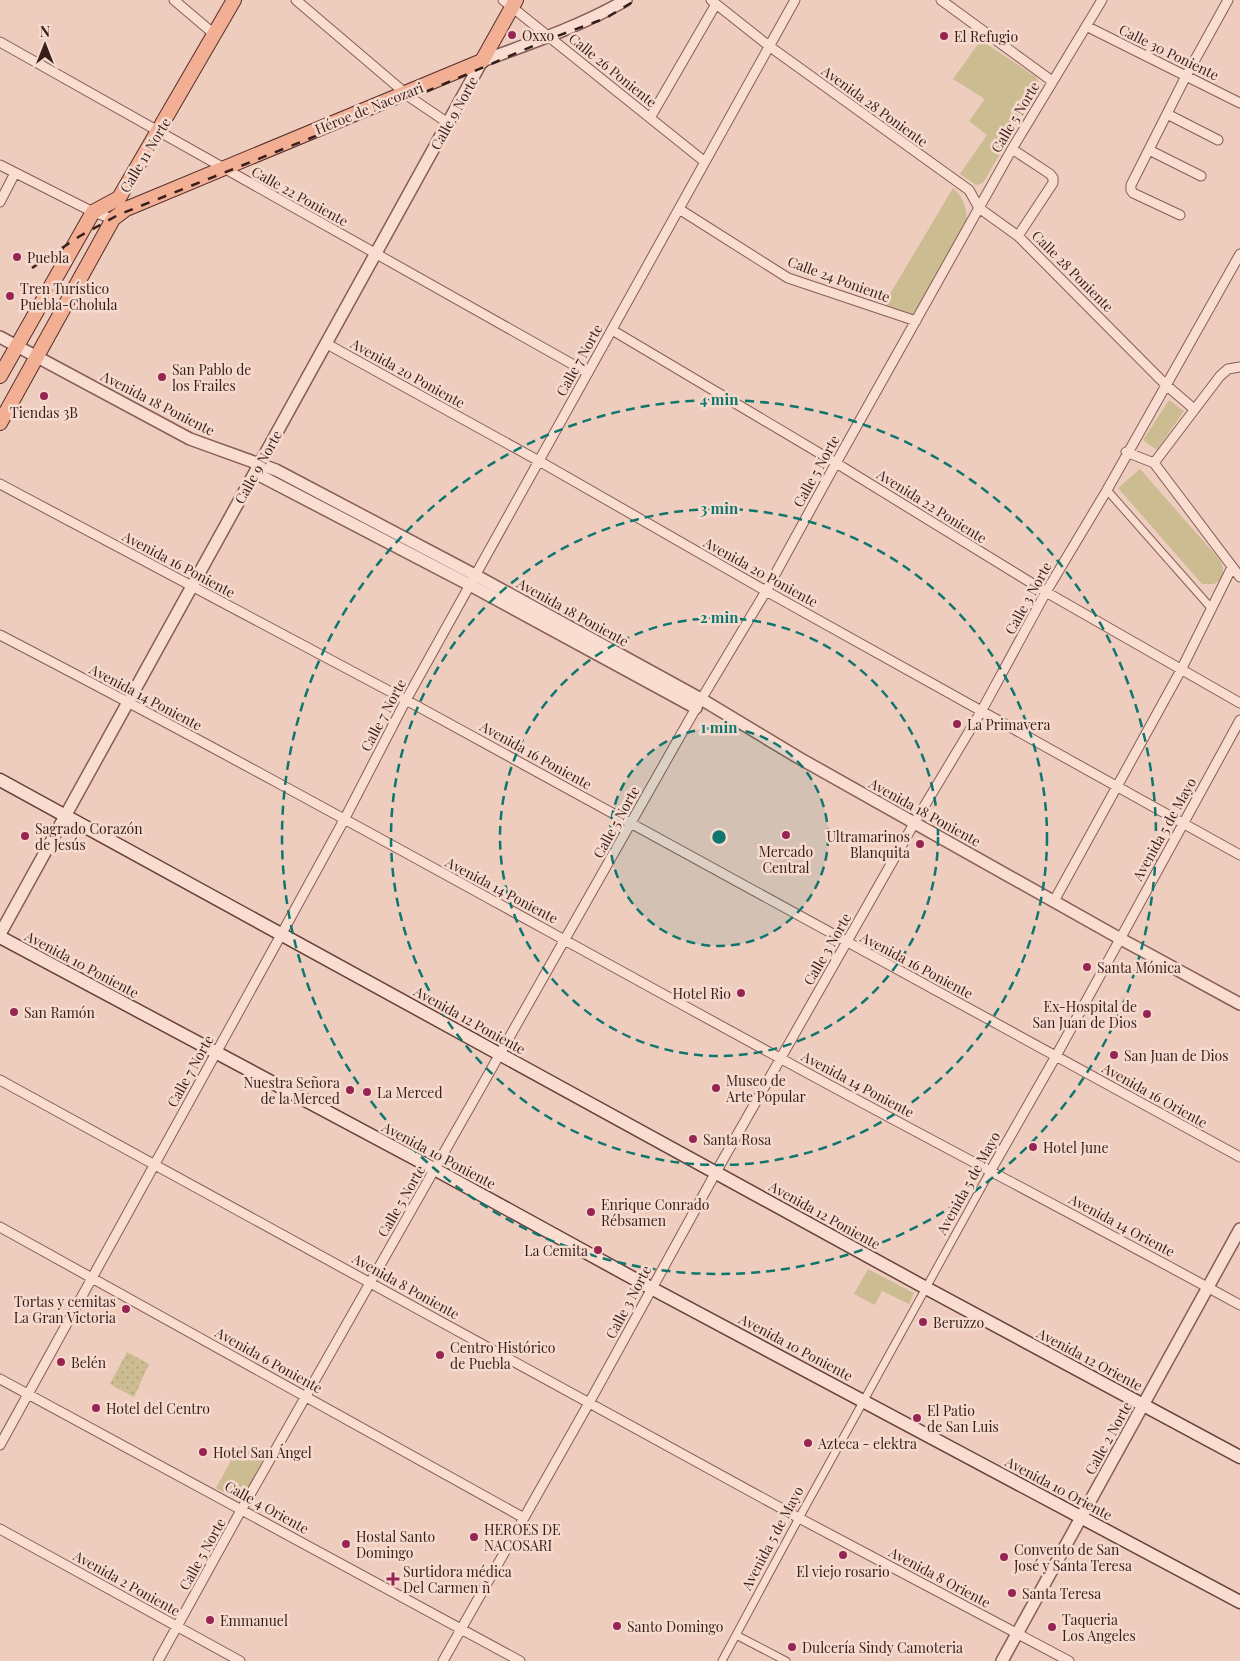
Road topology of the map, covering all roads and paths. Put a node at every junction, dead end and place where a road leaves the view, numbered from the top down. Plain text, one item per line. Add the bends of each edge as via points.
1 (174, 0) edge
2 (234, 0) edge
3 (296, 0) edge
4 (626, 0) edge
5 (795, 0) edge
6 (941, 0) edge
7 (1102, 0) edge
8 (1228, 0) edge
9 (510, 2) edge
10 (714, 2) edge
11 (1086, 26) junction
12 (214, 34) junction
13 (550, 36) junction
14 (0, 42) edge
15 (769, 46) junction
16 (482, 61) junction
17 (1186, 76) junction
18 (1052, 81) junction
19 (406, 93) junction
20 (1240, 103) edge
21 (1168, 114) junction
22 (650, 118) junction
23 (448, 123) junction
24 (158, 132) junction
25 (1218, 140) dead end
26 (1012, 149) junction
27 (1149, 150) junction
28 (705, 162) junction
29 (0, 165) edge
30 (223, 168) junction
31 (15, 173) junction
32 (1201, 176) dead end
33 (0, 202) edge
34 (979, 208) junction
35 (679, 209) junction
36 (93, 212) junction
37 (1180, 215) dead end
38 (113, 218) junction
39 (1018, 236) junction
40 (1240, 254) edge
41 (376, 255) junction
42 (916, 321) junction
43 (612, 330) junction
44 (0, 337) edge
45 (327, 344) junction
46 (17, 346) junction
47 (37, 357) junction
48 (4, 359) edge
49 (1240, 367) edge
50 (588, 373) junction
51 (0, 376) edge
52 (1166, 384) junction
53 (1194, 409) junction
54 (0, 423) edge
55 (1126, 452) junction
56 (539, 461) junction
57 (1154, 462) junction
58 (836, 463) junction
59 (258, 469) junction
60 (300, 482) junction
61 (0, 484) edge
62 (1106, 490) junction
63 (293, 494) junction
64 (330, 497) junction
65 (324, 509) junction
66 (362, 515) junction
67 (356, 526) junction
68 (402, 543) junction
69 (1232, 567) junction
70 (1240, 576) edge
71 (473, 580) junction
72 (193, 587) junction
73 (766, 591) junction
74 (1046, 592) junction
75 (1212, 609) junction
76 (0, 635) edge
77 (1181, 670) junction
78 (406, 700) junction
79 (129, 702) junction
80 (699, 703) junction
81 (1240, 703) edge
82 (982, 710) junction
83 (1240, 720) edge
84 (0, 780) edge
85 (1117, 786) junction
86 (66, 816) junction
87 (344, 820) junction
88 (631, 823) junction
89 (915, 823) junction
90 (1183, 823) junction
91 (1240, 855) edge
92 (1054, 901) junction
93 (281, 935) junction
94 (0, 936) edge
95 (1119, 938) junction
96 (565, 939) junction
97 (846, 942) junction
98 (1240, 1004) edge
99 (216, 1053) junction
100 (500, 1054) junction
101 (1056, 1056) junction
102 (780, 1058) junction
103 (0, 1080) edge
104 (1240, 1157) edge
105 (155, 1165) junction
106 (435, 1169) junction
107 (991, 1170) junction
108 (716, 1172) junction
109 (0, 1227) edge
110 (1240, 1229) edge
111 (92, 1278) junction
112 (371, 1282) junction
113 (1208, 1287) junction
114 (651, 1288) junction
115 (926, 1288) junction
116 (1240, 1304) edge
117 (0, 1379) edge
118 (28, 1394) junction
119 (306, 1396) junction
120 (864, 1400) junction
121 (589, 1403) junction
122 (1143, 1404) junction
123 (0, 1445) edge
124 (1240, 1456) edge
125 (242, 1509) junction
126 (1081, 1517) junction
127 (524, 1518) junction
128 (799, 1518) junction
129 (0, 1529) edge
130 (1240, 1602) edge
131 (178, 1626) junction
132 (461, 1629) junction
133 (1017, 1634) junction
134 (736, 1635) junction
135 (158, 1661) edge
136 (240, 1661) edge
137 (443, 1661) edge
138 (520, 1661) edge
139 (722, 1661) edge
140 (786, 1661) edge
141 (1002, 1661) edge
142 (1069, 1661) edge

1 - 12 street
2 - 12 main road, Calle 11 Norte
3 - 19 street
4 - 13 street, Héroe de Nacozari via 599,16
5 - 15 street, Calle 7 Norte
6 - 18 street
7 - 11 street, Calle 5 Norte
8 - 17 street
9 - 13 street, Calle 26 Poniente
9 - 16 main road, Calle 9 Norte
10 - 15 street, Avenida 28 Poniente
10 - 22 street
11 - 17 street, Calle 30 Poniente
11 - 18 street, Calle 5 Norte
12 - 24 main road, Calle 11 Norte
13 - 16 street, Héroe de Nacozari
13 - 22 street, Calle 26 Poniente
14 - 24 street, Calle 22 Poniente
15 - 28 street, Calle 7 Norte
15 - 34 street, Avenida 28 Poniente via 969,190
16 - 19 main road, Héroe de Nacozari
16 - 23 street, Calle 9 Norte
17 - 20 street, Calle 30 Poniente
17 - 21 street
18 - 26 street, Calle 5 Norte
19 - 23 street
19 - 30 main road, Héroe de Nacozari
21 - 25 street
21 - 27 street
22 - 28 street, Calle 26 Poniente
23 - 41 street, Calle 9 Norte
24 - 30 street, Calle 22 Poniente
24 - 36 main road, Calle 11 Norte via 118,198
26 - 34 street, Calle 5 Norte
26 - 39 street, Calle 28 Poniente via 1053,178 1053,183
27 - 32 street
27 - 37 street via 1131,190
28 - 35 street, Calle 7 Norte
29 - 31 street
30 - 38 main road, Héroe de Nacozari via 126,209
30 - 41 street, Calle 22 Poniente
31 - 33 street
31 - 36 street
34 - 39 street, Avenida 28 Poniente
34 - 42 street, Calle 5 Norte
35 - 42 street, Calle 24 Poniente via 788,278
35 - 43 street, Calle 7 Norte
36 - 38 street
36 - 46 main road
38 - 47 main road
39 - 52 street, Calle 28 Poniente
40 - 52 street, Calle 3 Norte
41 - 45 street, Calle 9 Norte
41 - 50 street, Calle 22 Poniente
42 - 58 street, Calle 5 Norte
43 - 50 street, Calle 7 Norte
43 - 58 street, Avenida 22 Poniente
44 - 46 street, Avenida 18 Poniente
45 - 56 street, Avenida 20 Poniente
45 - 59 street, Calle 9 Norte
46 - 47 street, Avenida 18 Poniente
46 - 48 main road
47 - 54 main road
47 - 59 street, Avenida 18 Poniente via 190,439
48 - 51 main road
49 - 53 street via 1228,369 1220,376
50 - 56 street, Calle 7 Norte
52 - 53 street, Calle 28 Poniente
52 - 55 street, Calle 3 Norte
53 - 57 street
55 - 57 street
55 - 62 street, Calle 3 Norte
56 - 71 street, Calle 7 Norte
56 - 73 street, Avenida 20 Poniente
57 - 69 street
58 - 73 street, Calle 5 Norte
58 - 74 street, Avenida 22 Poniente
59 - 60 street, Avenida 18 Poniente via 276,470
59 - 63 street, Avenida 18 Poniente
59 - 72 street, Calle 9 Norte
60 - 63 street
60 - 64 street, Avenida 18 Poniente
61 - 72 street, Avenida 16 Poniente
62 - 74 street, Calle 3 Norte
62 - 75 street
63 - 65 street, Avenida 18 Poniente
64 - 65 street
64 - 66 street, Avenida 18 Poniente
65 - 67 street, Avenida 18 Poniente
66 - 67 street
66 - 68 street, Avenida 18 Poniente
67 - 68 street, Avenida 18 Poniente
68 - 71 street, Avenida 18 Poniente
69 - 70 street
69 - 75 street
71 - 78 street, Calle 7 Norte
71 - 80 street, Avenida 18 Poniente
72 - 78 street, Avenida 16 Poniente
72 - 79 street, Calle 9 Norte
73 - 80 street, Calle 5 Norte
73 - 82 street, Avenida 20 Poniente
74 - 77 street, Avenida 22 Poniente
74 - 82 street, Calle 3 Norte
75 - 77 street
76 - 79 street, Avenida 14 Poniente
77 - 81 street, Avenida 22 Poniente
77 - 85 street
78 - 87 street, Calle 7 Norte
78 - 88 street, Avenida 16 Poniente
79 - 86 street, Calle 9 Norte
79 - 87 street, Avenida 14 Poniente
80 - 88 street, Calle 5 Norte
80 - 89 street, Avenida 18 Poniente
82 - 85 street, Avenida 20 Poniente
82 - 89 street, Calle 3 Norte
83 - 90 street, Avenida 5 de Mayo
84 - 86 main road, Avenida 12 Poniente
85 - 90 street, Avenida 20 Poniente
85 - 92 street
86 - 93 main road, Avenida 12 Poniente
86 - 94 street, Calle 9 Norte
87 - 93 street, Calle 7 Norte
87 - 96 street, Avenida 14 Poniente
88 - 96 street, Calle 5 Norte
88 - 97 street, Avenida 16 Poniente
89 - 92 street, Avenida 18 Poniente
89 - 97 street, Calle 3 Norte
90 - 91 street, Avenida 20 Poniente
90 - 95 street, Avenida 5 de Mayo
92 - 95 street, Avenida 18 Poniente
93 - 99 street, Calle 7 Norte
93 - 100 main road, Avenida 12 Poniente
94 - 99 main road, Avenida 10 Poniente
95 - 98 street, Avenida 18 Poniente
95 - 101 street, Avenida 5 de Mayo
96 - 100 street, Calle 5 Norte
96 - 102 street, Avenida 14 Poniente
97 - 101 street, Avenida 16 Poniente
97 - 102 street, Calle 3 Norte
99 - 105 street, Calle 7 Norte
99 - 106 main road, Avenida 10 Poniente
100 - 106 street, Calle 5 Norte
100 - 108 main road, Avenida 12 Poniente
101 - 104 street, Avenida 16 Oriente
101 - 107 street, Avenida 5 de Mayo
102 - 107 street, Avenida 14 Poniente
102 - 108 street, Calle 3 Norte
103 - 105 street, Avenida 8 Poniente
105 - 111 street, Calle 7 Norte
105 - 112 street, Avenida 8 Poniente
106 - 112 street, Calle 5 Norte
106 - 114 main road, Avenida 10 Poniente
107 - 113 street, Avenida 14 Oriente
107 - 115 street, Avenida 5 de Mayo
108 - 114 street, Calle 3 Norte
108 - 115 main road, Avenida 12 Poniente
109 - 111 street, Avenida 6 Poniente
110 - 113 street, Calle 2 Norte
111 - 118 street, Calle 7 Norte
111 - 119 street, Avenida 6 Poniente
112 - 119 street, Calle 5 Norte
112 - 121 street, Avenida 8 Poniente
113 - 116 street, Avenida 14 Oriente
113 - 122 street, Calle 2 Norte
114 - 120 main road, Avenida 10 Poniente
114 - 121 street, Calle 3 Norte
115 - 120 street, Avenida 5 de Mayo
115 - 122 main road, Avenida 12 Oriente
117 - 118 street, Calle 4 Oriente
118 - 123 street, Calle 7 Norte
118 - 125 street, Calle 4 Oriente
119 - 125 street, Calle 5 Norte
119 - 127 street, Avenida 6 Poniente
120 - 126 main road, Avenida 10 Oriente
120 - 128 street, Avenida 5 de Mayo
121 - 127 street, Calle 3 Norte
121 - 128 street, Avenida 8 Poniente
122 - 124 main road, Avenida 12 Oriente
122 - 126 street, Calle 2 Norte
125 - 131 street, Calle 5 Norte
125 - 132 street, Calle 4 Oriente
126 - 130 main road, Avenida 10 Oriente
126 - 133 street, Calle 2 Norte
127 - 132 street, Calle 3 Norte
128 - 133 street, Avenida 8 Oriente
128 - 134 street, Avenida 5 de Mayo
129 - 131 street, Avenida 2 Poniente
131 - 135 street, Calle 5 Norte
131 - 136 street, Avenida 2 Poniente
132 - 137 street, Calle 3 Norte
132 - 138 street, Calle 4 Oriente
133 - 141 street, Calle 2 Norte
133 - 142 street, Avenida 8 Oriente
134 - 139 street, Avenida 5 de Mayo
134 - 140 street

